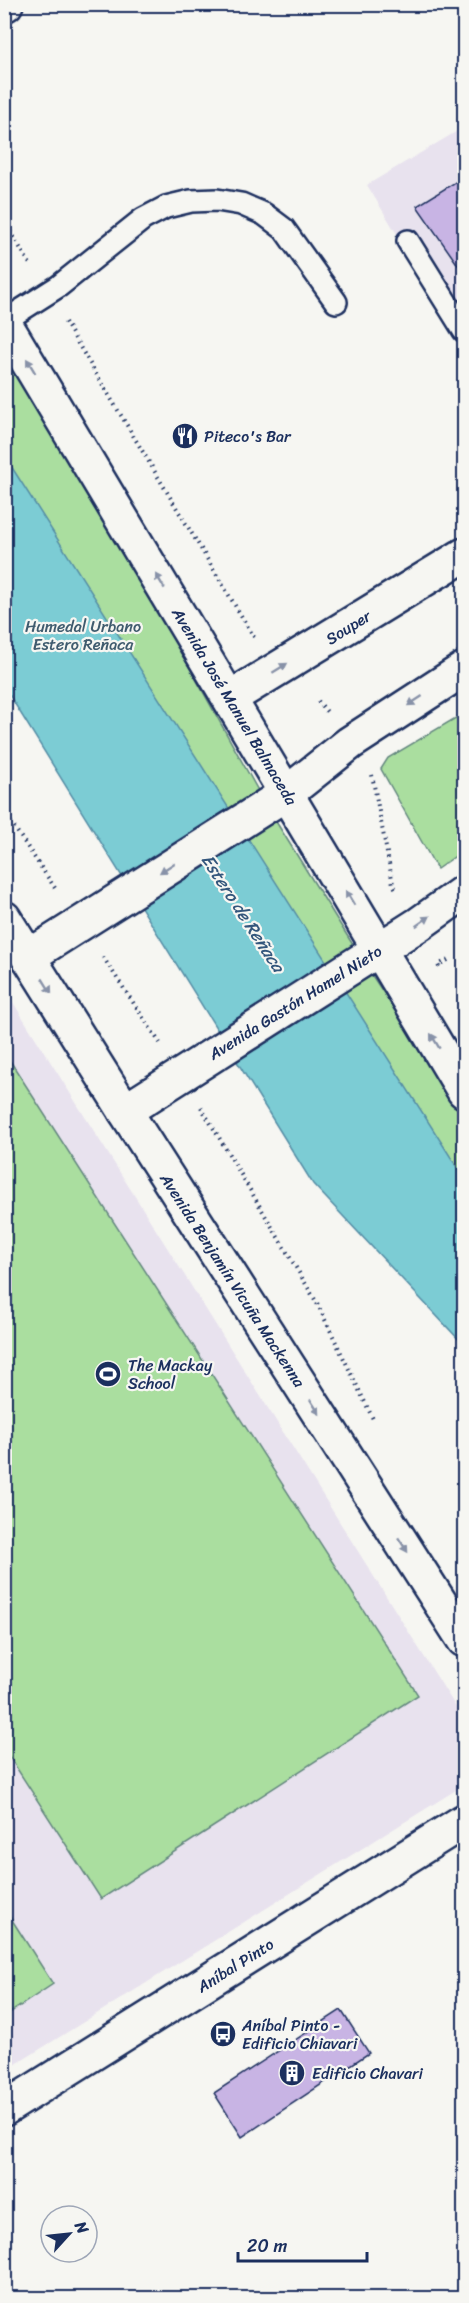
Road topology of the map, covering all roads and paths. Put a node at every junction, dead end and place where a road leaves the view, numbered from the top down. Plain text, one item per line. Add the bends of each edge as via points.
1 (4, 221) edge
2 (408, 241) dead end
3 (35, 272) dead end
4 (336, 302) dead end
5 (60, 313) dead end
6 (4, 321) edge
7 (465, 331) edge
8 (465, 555) edge
9 (465, 669) edge
10 (275, 672) junction
11 (230, 698) junction
12 (287, 793) junction
13 (4, 812) edge
14 (465, 892) edge
15 (90, 917) junction
16 (4, 918) edge
17 (380, 948) junction
18 (28, 957) junction
19 (190, 1069) junction
20 (465, 1091) edge
21 (125, 1110) junction
22 (376, 1426) dead end
23 (465, 1640) edge
24 (465, 1821) edge
25 (4, 2109) edge

1 - 3 path
2 - 7 lane
4 - 6 lane via 284,229 264,214 241,204 191,201 166,207 143,219 59,286
5 - 10 path
11 -> 6 main road, Avenida José Manuel Balmaceda
10 -> 8 main road, Souper
9 -> 12 main road via 350,743
10 - 11 main road, Souper
11 - 12 main road, Avenida José Manuel Balmaceda
12 -> 15 main road
17 -> 12 main road, Avenida José Manuel Balmaceda
13 - 15 path
17 -> 14 main road, Avenida Gastón Hamel Nieto
15 - 18 main road
15 - 19 path
16 - 18 main road, Avenida Benjamín Vicuña Mackenna
17 - 19 main road, Avenida Gastón Hamel Nieto
20 -> 17 main road, Avenida José Manuel Balmaceda
18 -> 21 main road, Avenida Benjamín Vicuña Mackenna
19 - 21 main road, Avenida Gastón Hamel Nieto
19 - 22 path via 317,1303
21 -> 23 main road, Avenida Benjamín Vicuña Mackenna
24 - 25 main road, Aníbal Pinto

